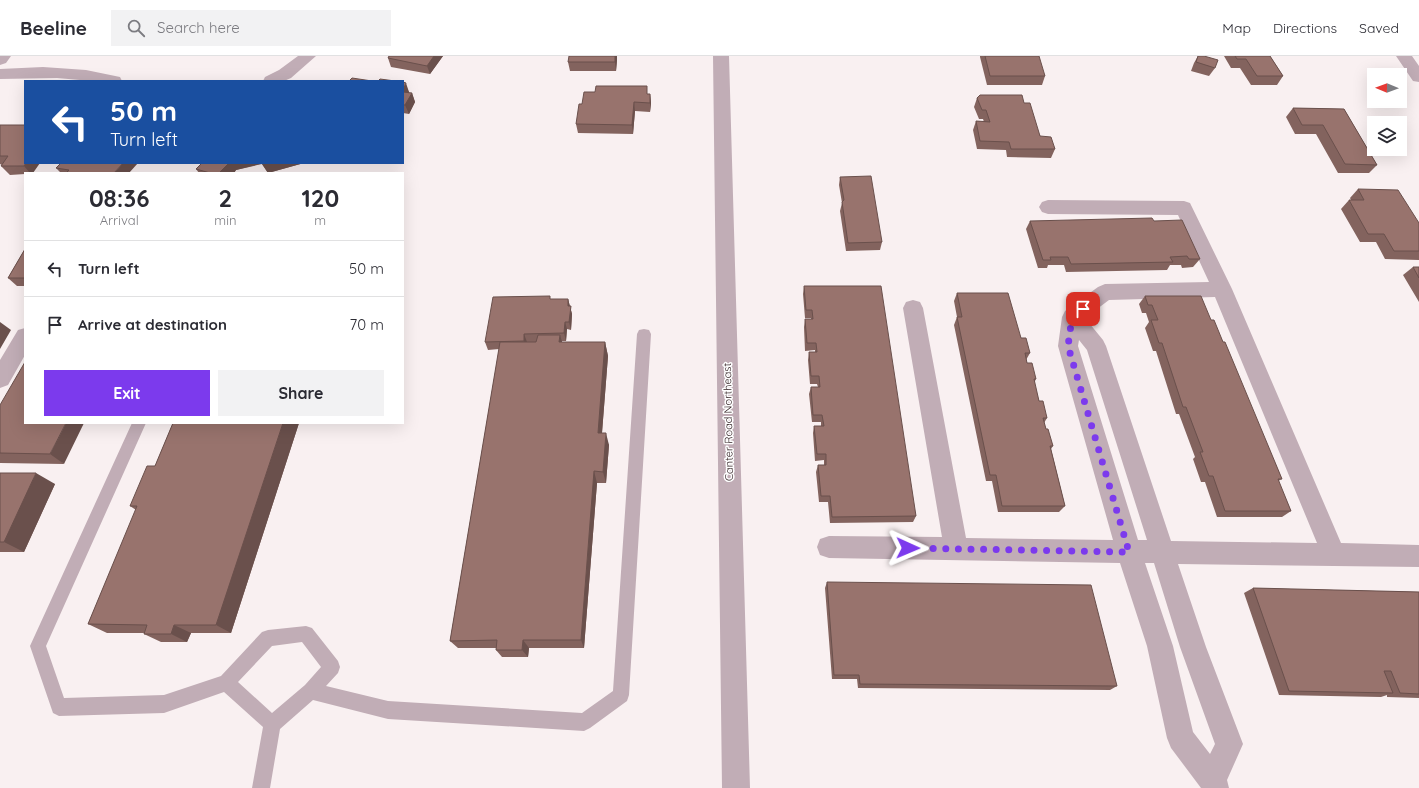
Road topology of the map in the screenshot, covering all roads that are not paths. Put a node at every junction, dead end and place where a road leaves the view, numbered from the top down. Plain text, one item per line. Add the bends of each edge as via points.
1 (3, 56) edge
2 (308, 56) edge
3 (721, 56) edge
4 (1404, 56) edge
5 (0, 60) edge
6 (0, 74) edge
7 (1419, 77) edge
8 (109, 80) edge
9 (273, 80) edge
10 (1048, 207) dead end
11 (1222, 289) junction
12 (913, 308) dead end
13 (1072, 317) junction
14 (644, 334) dead end
15 (24, 338) edge
16 (0, 379) edge
17 (139, 424) edge
18 (829, 547) dead end
19 (956, 549) junction
20 (1163, 551) junction
21 (1129, 552) junction
22 (1334, 555) junction
23 (1419, 556) edge
24 (226, 683) junction
25 (311, 691) junction
26 (272, 724) junction
27 (1214, 784) edge
28 (261, 788) edge
29 (736, 788) edge

1 - 5 street
2 - 9 street
3 - 29 street, Canter Road Northeast
4 - 7 street
6 - 8 street via 76,73
10 - 11 street via 1184,208
11 - 13 street via 1105,292
11 - 22 street
12 - 19 street
13 - 20 street via 1096,346
13 - 21 street via 1068,346
14 - 25 lane via 621,695 584,722 388,710
15 - 16 street
17 - 24 lane via 38,646 59,707 164,704
18 - 19 street
19 - 21 street
20 - 21 street
20 - 22 street
20 - 27 street via 1193,647 1229,744
21 - 27 street via 1160,646 1181,738
22 - 23 street
24 - 25 lane via 268,638 306,634 332,667
24 - 26 lane
25 - 26 lane
26 - 28 lane

